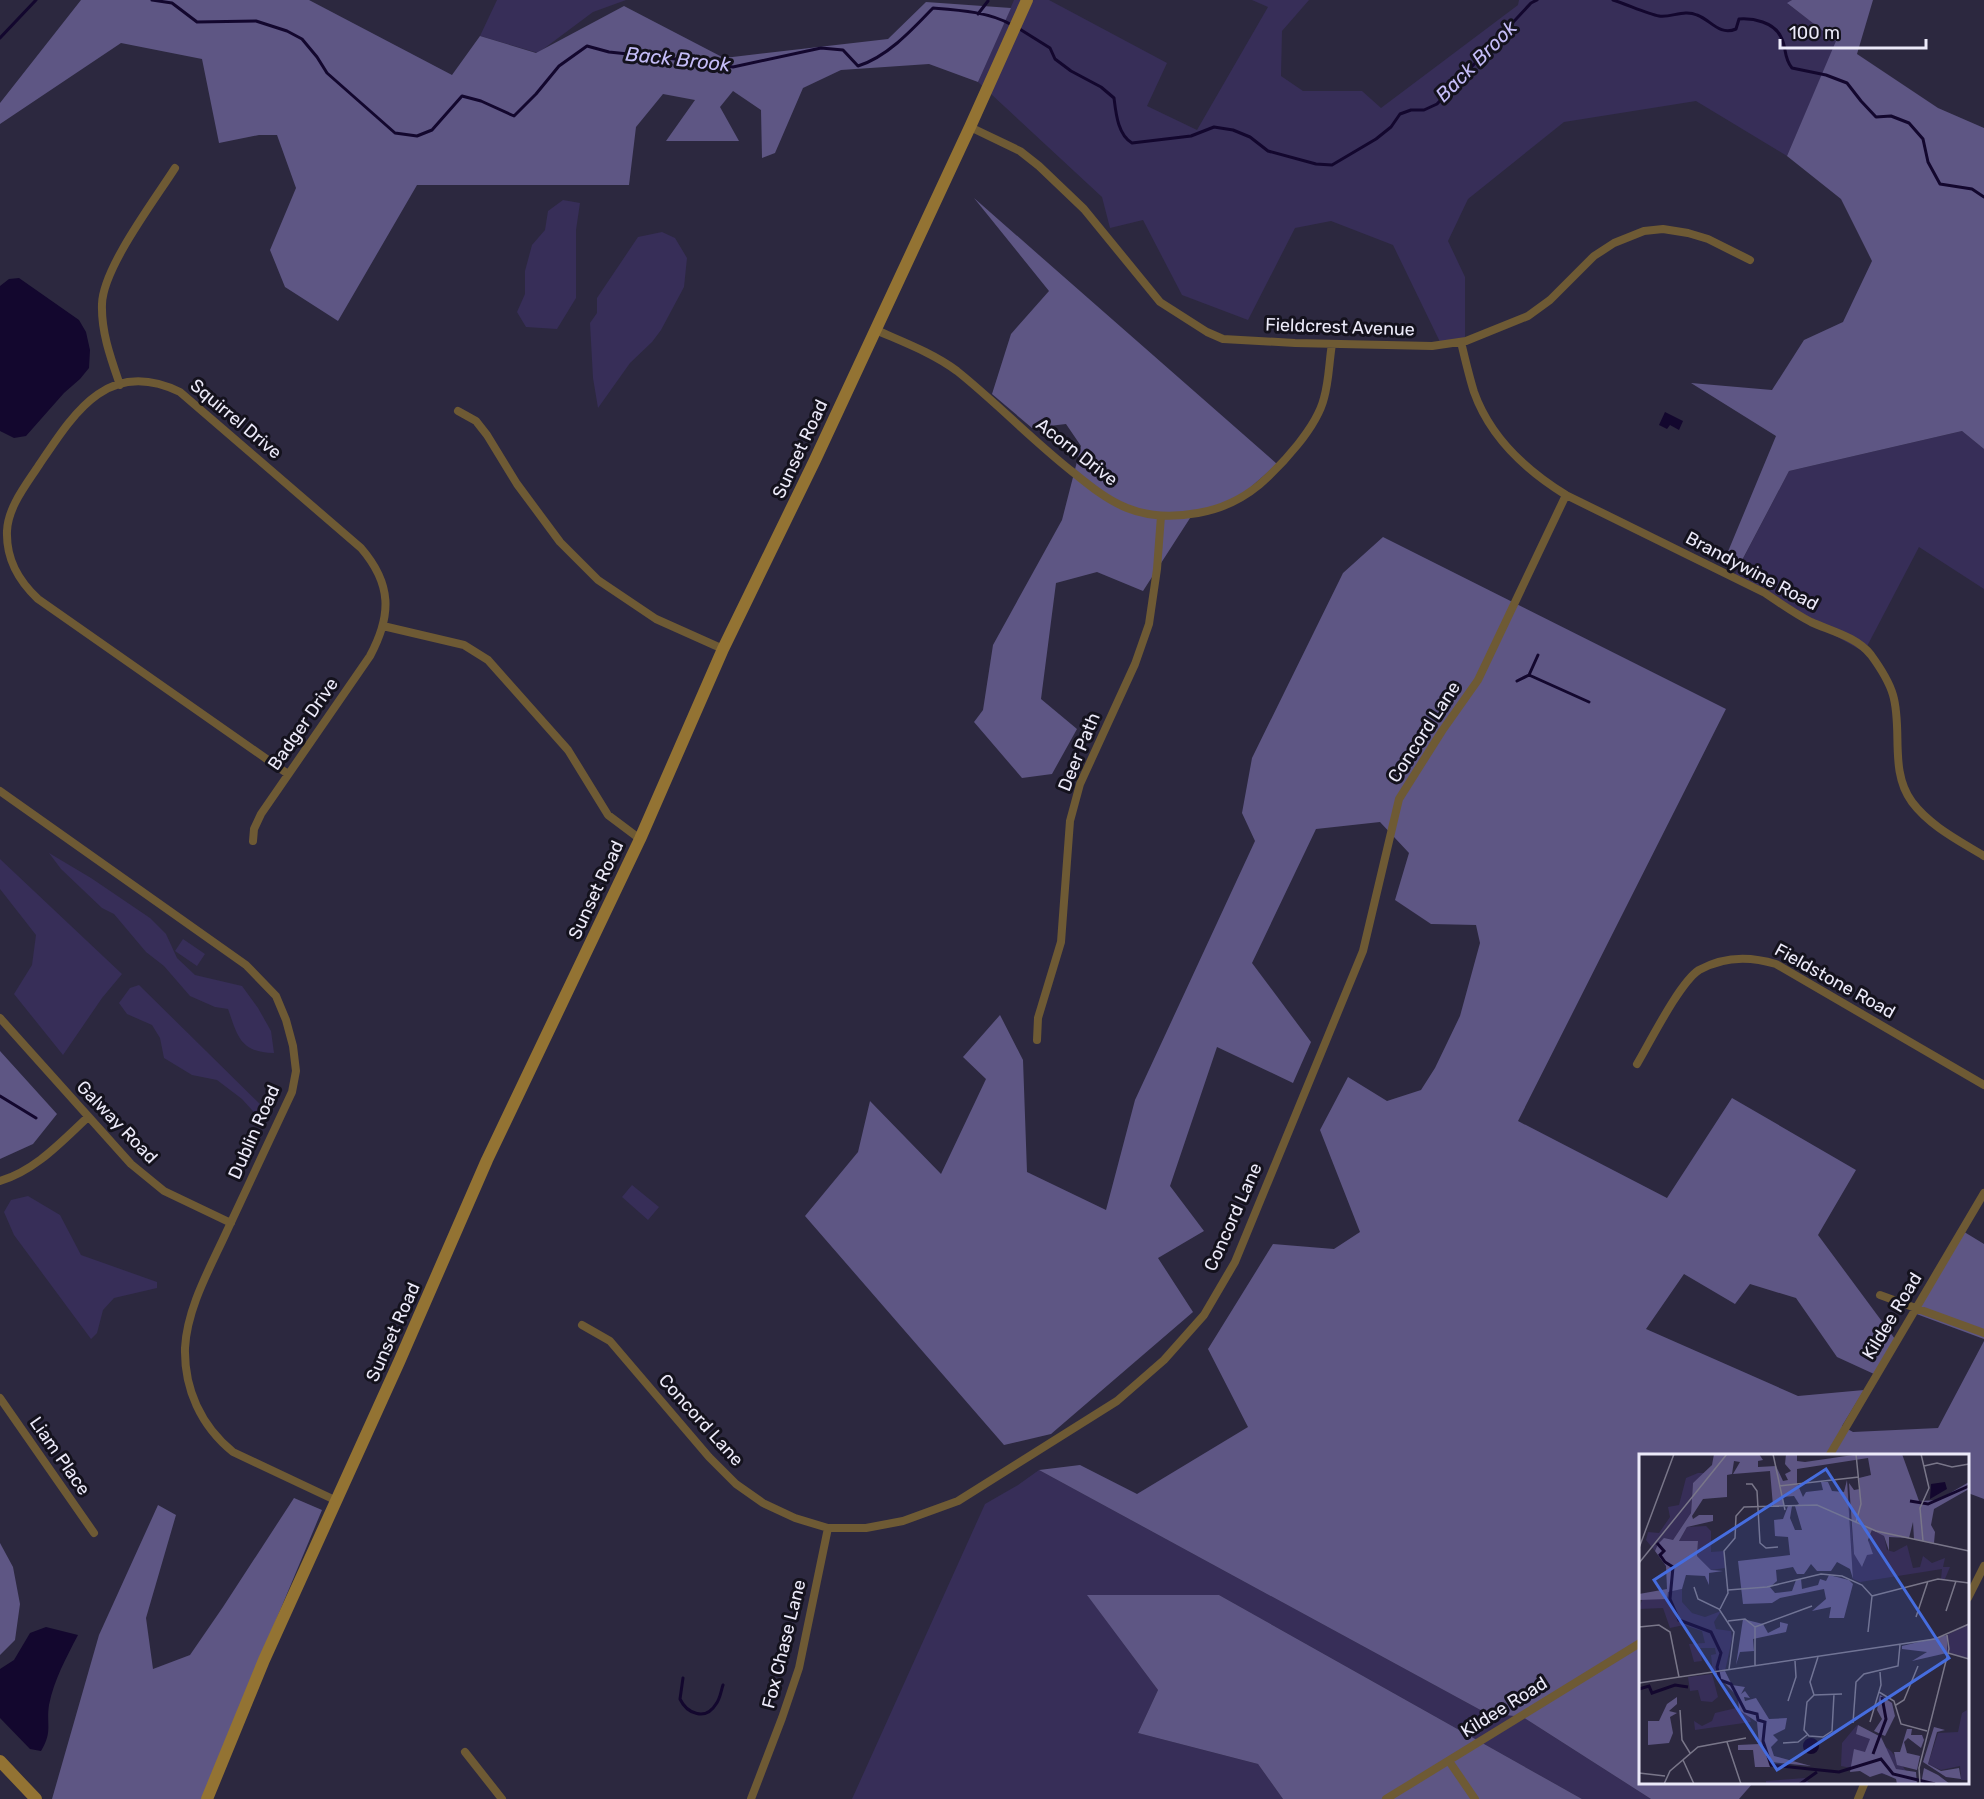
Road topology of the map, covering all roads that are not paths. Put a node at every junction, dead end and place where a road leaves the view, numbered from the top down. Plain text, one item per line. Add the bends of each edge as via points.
1 (1027, 0) edge
2 (970, 127) junction
3 (175, 168) dead end
4 (1750, 260) dead end
5 (876, 330) junction
6 (1461, 342) junction
7 (1332, 344) junction
8 (120, 385) junction
9 (458, 411) dead end
10 (1566, 495) junction
11 (1161, 516) junction
12 (4, 537) edge
13 (383, 626) junction
14 (723, 649) junction
15 (288, 774) junction
16 (0, 791) edge
17 (640, 839) junction
18 (253, 841) dead end
19 (1984, 856) edge
20 (0, 1018) edge
21 (1037, 1040) dead end
22 (1637, 1064) dead end
23 (1984, 1085) edge
24 (88, 1117) junction
25 (0, 1181) edge
26 (1984, 1193) edge
27 (231, 1223) junction
28 (1880, 1295) dead end
29 (1917, 1307) junction
30 (582, 1325) dead end
31 (1984, 1333) edge
32 (0, 1398) edge
33 (1829, 1454) edge
34 (337, 1501) junction
35 (828, 1528) junction
36 (94, 1533) dead end
37 (1984, 1566) edge
38 (1969, 1596) edge
39 (1639, 1644) edge
40 (465, 1752) dead end
41 (0, 1761) edge
42 (1449, 1761) junction
43 (1864, 1784) edge
44 (36, 1799) edge
45 (207, 1799) edge
46 (502, 1799) edge
47 (751, 1799) edge
48 (1386, 1799) edge
49 (1474, 1799) edge
50 (1858, 1799) edge

1 - 2 street, Sunset Road
2 - 5 street, Sunset Road
2 - 7 street, Fieldcrest Avenue via 1020,151 1039,166 1084,209 1160,302 1207,332 1223,339
3 - 8 street via 105,284 102,320
4 - 6 street, Fieldcrest Avenue via 1688,233 1663,229 1635,233 1594,256 1528,316
5 - 11 street, Acorn Drive via 956,370 1100,493 1125,507
5 - 14 street, Sunset Road
6 - 7 street, Fieldcrest Avenue via 1432,346
6 - 10 street, Brandywine Road via 1475,394 1495,432 1518,460
7 - 11 street, Acorn Drive via 1325,396 1317,417 1265,480 1239,500 1209,511
8 - 12 street, Squirrel Drive via 95,395 74,416 21,493
8 - 13 street, Squirrel Drive via 156,383 180,392 361,548 384,586
9 - 14 street via 476,422 487,435 560,542 598,580 656,619
10 - 19 street, Brandywine Road via 1765,593 1865,649 1893,695 1899,767 1910,800 1936,827
10 - 35 street, Concord Lane via 1478,680 1400,799 1363,951 1234,1262 1204,1315 1164,1360 1117,1401 958,1501 903,1521 866,1528
11 - 21 street, Deer Path via 1149,624 1080,784 1070,821 1061,942 1038,1018
12 - 15 street, Squirrel Drive via 18,577 38,599
13 - 15 street, Badger Drive via 370,656
13 - 17 street via 464,645 488,660 568,750 608,814
14 - 17 street, Sunset Road
15 - 18 street, Badger Drive via 257,821
16 - 27 street, Dublin Road via 246,965 276,996 293,1046 296,1071 292,1092
17 - 34 street, Sunset Road via 487,1160
20 - 24 street, Galway Road
22 - 23 street, Fieldstone Road via 1676,997 1694,975 1721,961 1756,958 1776,964
24 - 25 street via 50,1153 16,1176
24 - 27 street, Galway Road via 131,1164 164,1191
26 - 29 street, Kildee Road
27 - 34 street, Dublin Road via 193,1311 185,1347 191,1393 198,1410 232,1452
28 - 29 street
29 - 31 street
29 - 33 street, Kildee Road
30 - 35 street, Concord Lane via 610,1341 736,1484 774,1508
32 - 36 street, Liam Place
34 - 45 street, Sunset Road via 264,1660
35 - 47 street, Fox Chase Lane via 799,1668
37 - 38 street
39 - 42 street, Kildee Road
40 - 46 street
41 - 44 street
42 - 48 street, Kildee Road
42 - 49 street
43 - 50 street

